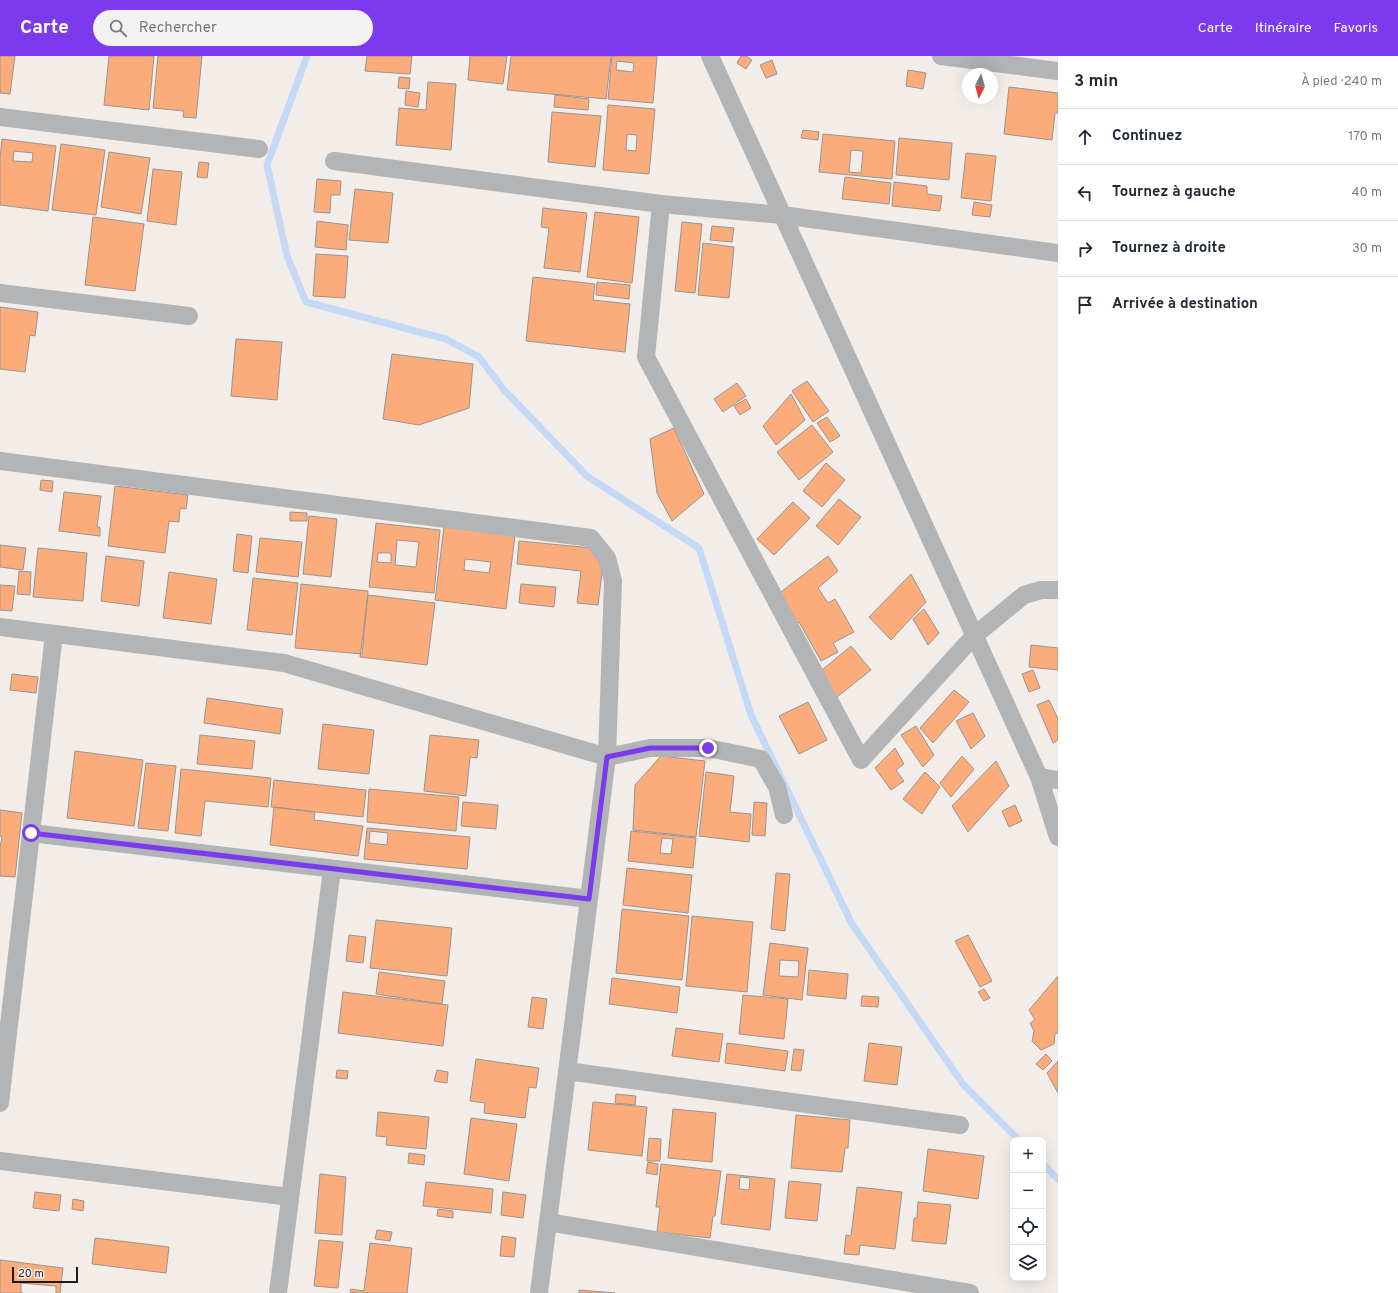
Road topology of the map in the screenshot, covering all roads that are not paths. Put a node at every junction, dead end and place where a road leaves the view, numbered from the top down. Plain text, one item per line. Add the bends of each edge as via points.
1 (710, 56) edge
2 (941, 56) edge
3 (1058, 71) edge
4 (0, 117) edge
5 (259, 149) dead end
6 (334, 161) dead end
7 (661, 204) junction
8 (782, 215) junction
9 (1058, 253) edge
10 (0, 293) edge
11 (189, 316) dead end
12 (0, 461) edge
13 (1058, 590) edge
14 (0, 627) edge
15 (54, 634) junction
16 (974, 636) junction
17 (607, 757) junction
18 (1039, 777) junction
19 (1058, 780) edge
20 (784, 815) dead end
21 (31, 833) junction
22 (1058, 837) edge
23 (332, 868) junction
24 (589, 899) junction
25 (567, 1071) junction
26 (0, 1103) edge
27 (960, 1125) dead end
28 (0, 1161) edge
29 (290, 1197) junction
30 (548, 1222) junction
31 (278, 1293) edge
32 (539, 1293) edge
33 (970, 1293) edge

1 - 8 street
2 - 3 street
4 - 5 street
6 - 7 street
7 - 8 street
7 - 16 street via 646,357 861,760
8 - 9 street
8 - 16 street
10 - 11 street
12 - 17 street via 591,538 607,558 613,581
13 - 16 street via 1041,590 1024,595
14 - 15 street
15 - 17 street via 284,662
15 - 21 street
16 - 18 street
17 - 20 street via 650,748 708,748 761,759 777,787
17 - 24 street
18 - 19 street
18 - 22 street
21 - 23 street
21 - 26 street
23 - 24 street
23 - 29 street
24 - 25 street
25 - 27 street
25 - 30 street
28 - 29 street
29 - 31 street
30 - 32 street
30 - 33 street

